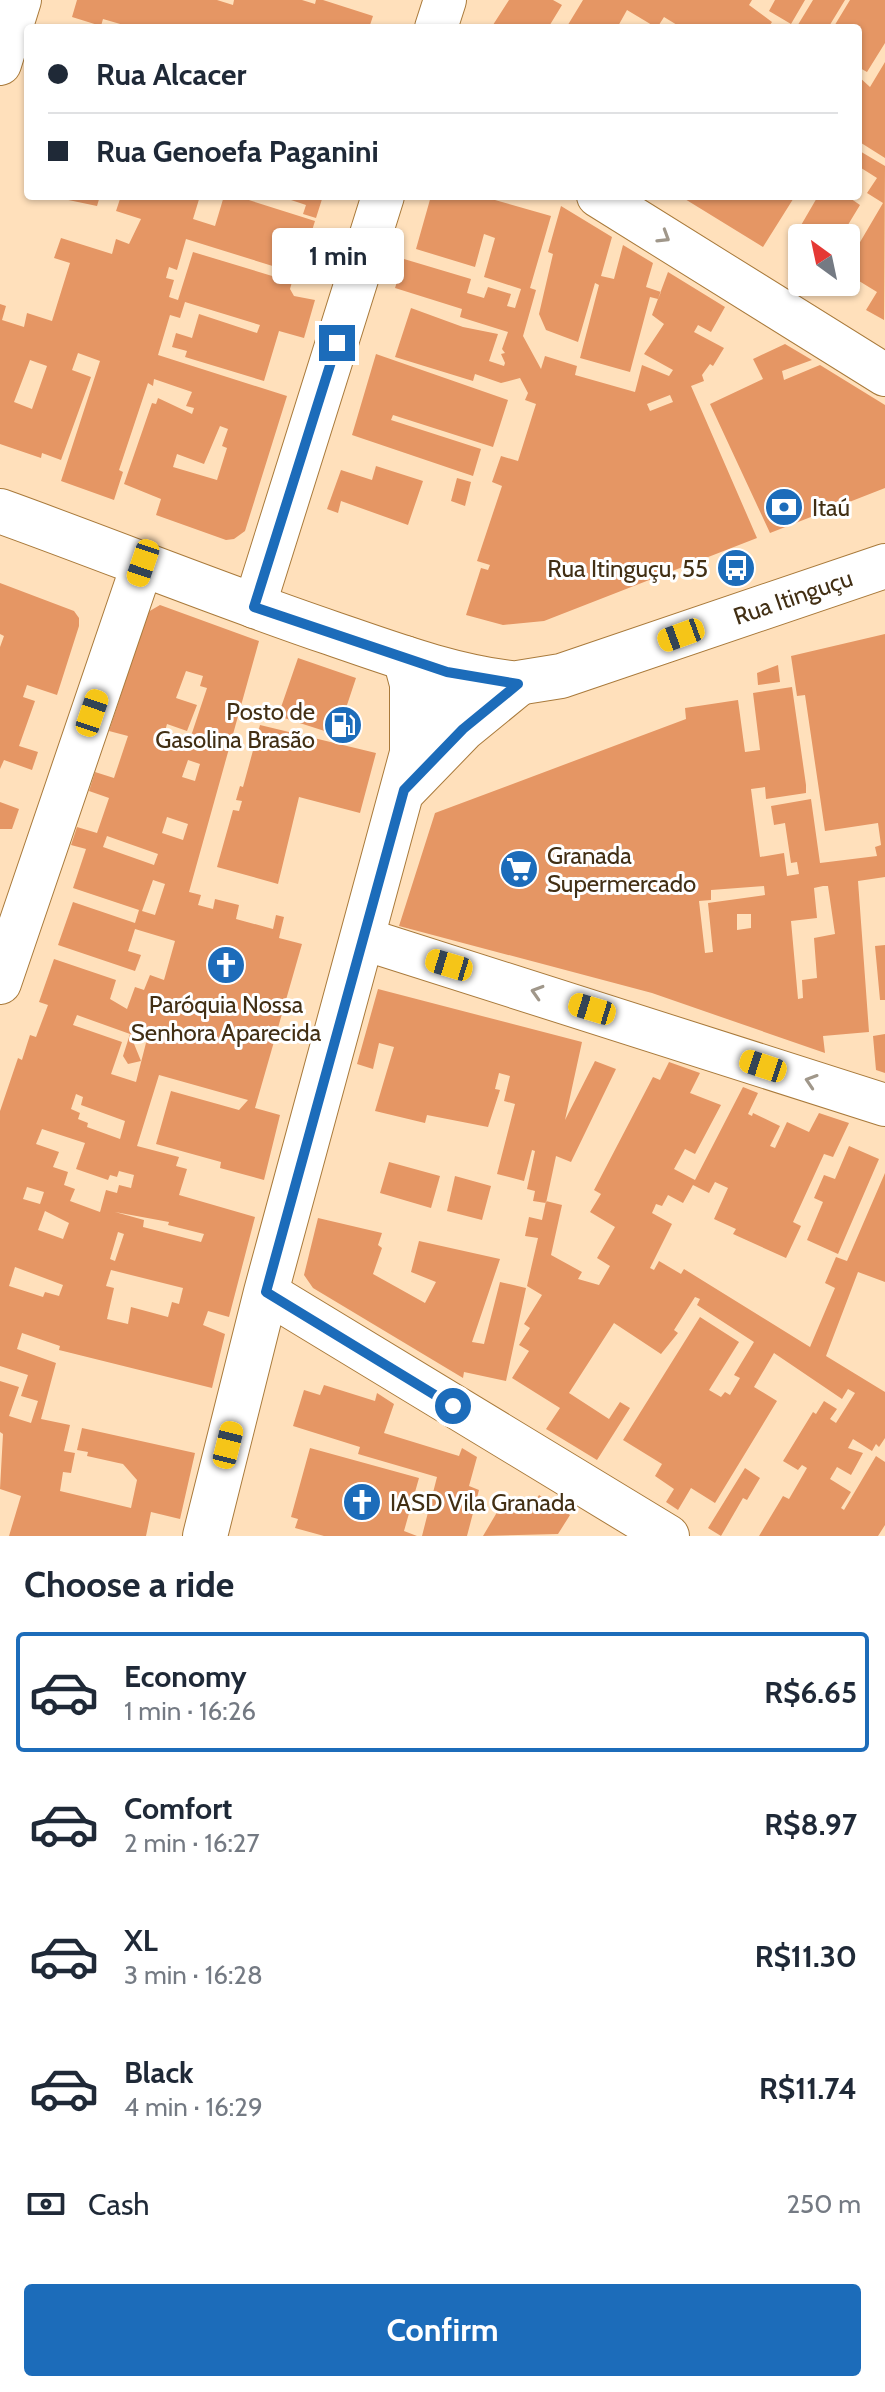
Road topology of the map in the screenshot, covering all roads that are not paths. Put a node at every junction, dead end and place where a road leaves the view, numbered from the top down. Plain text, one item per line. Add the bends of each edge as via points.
1 (20, 0) edge
2 (445, 0) edge
3 (437, 24) edge
4 (0, 64) edge
5 (382, 200) edge
6 (604, 200) edge
7 (885, 375) edge
8 (0, 511) edge
9 (143, 563) junction
10 (885, 566) edge
11 (254, 607) junction
12 (405, 658) junction
13 (518, 684) junction
14 (414, 715) junction
15 (404, 790) junction
16 (364, 939) junction
17 (0, 983) edge
18 (885, 1105) edge
19 (266, 1292) junction
20 (205, 1536) edge
21 (668, 1536) edge

1 - 4 street
2 - 3 street
5 - 11 street
6 -> 7 street
8 - 9 street
9 - 11 street
9 - 17 street
10 - 13 street, Rua Itinguçu via 601,663
11 - 12 street
12 - 13 street via 482,680
12 - 14 street
13 - 14 street via 475,687
13 - 15 street via 463,729
14 - 15 street
15 - 16 street
18 -> 16 street
16 - 19 street
19 - 20 street
19 - 21 street

